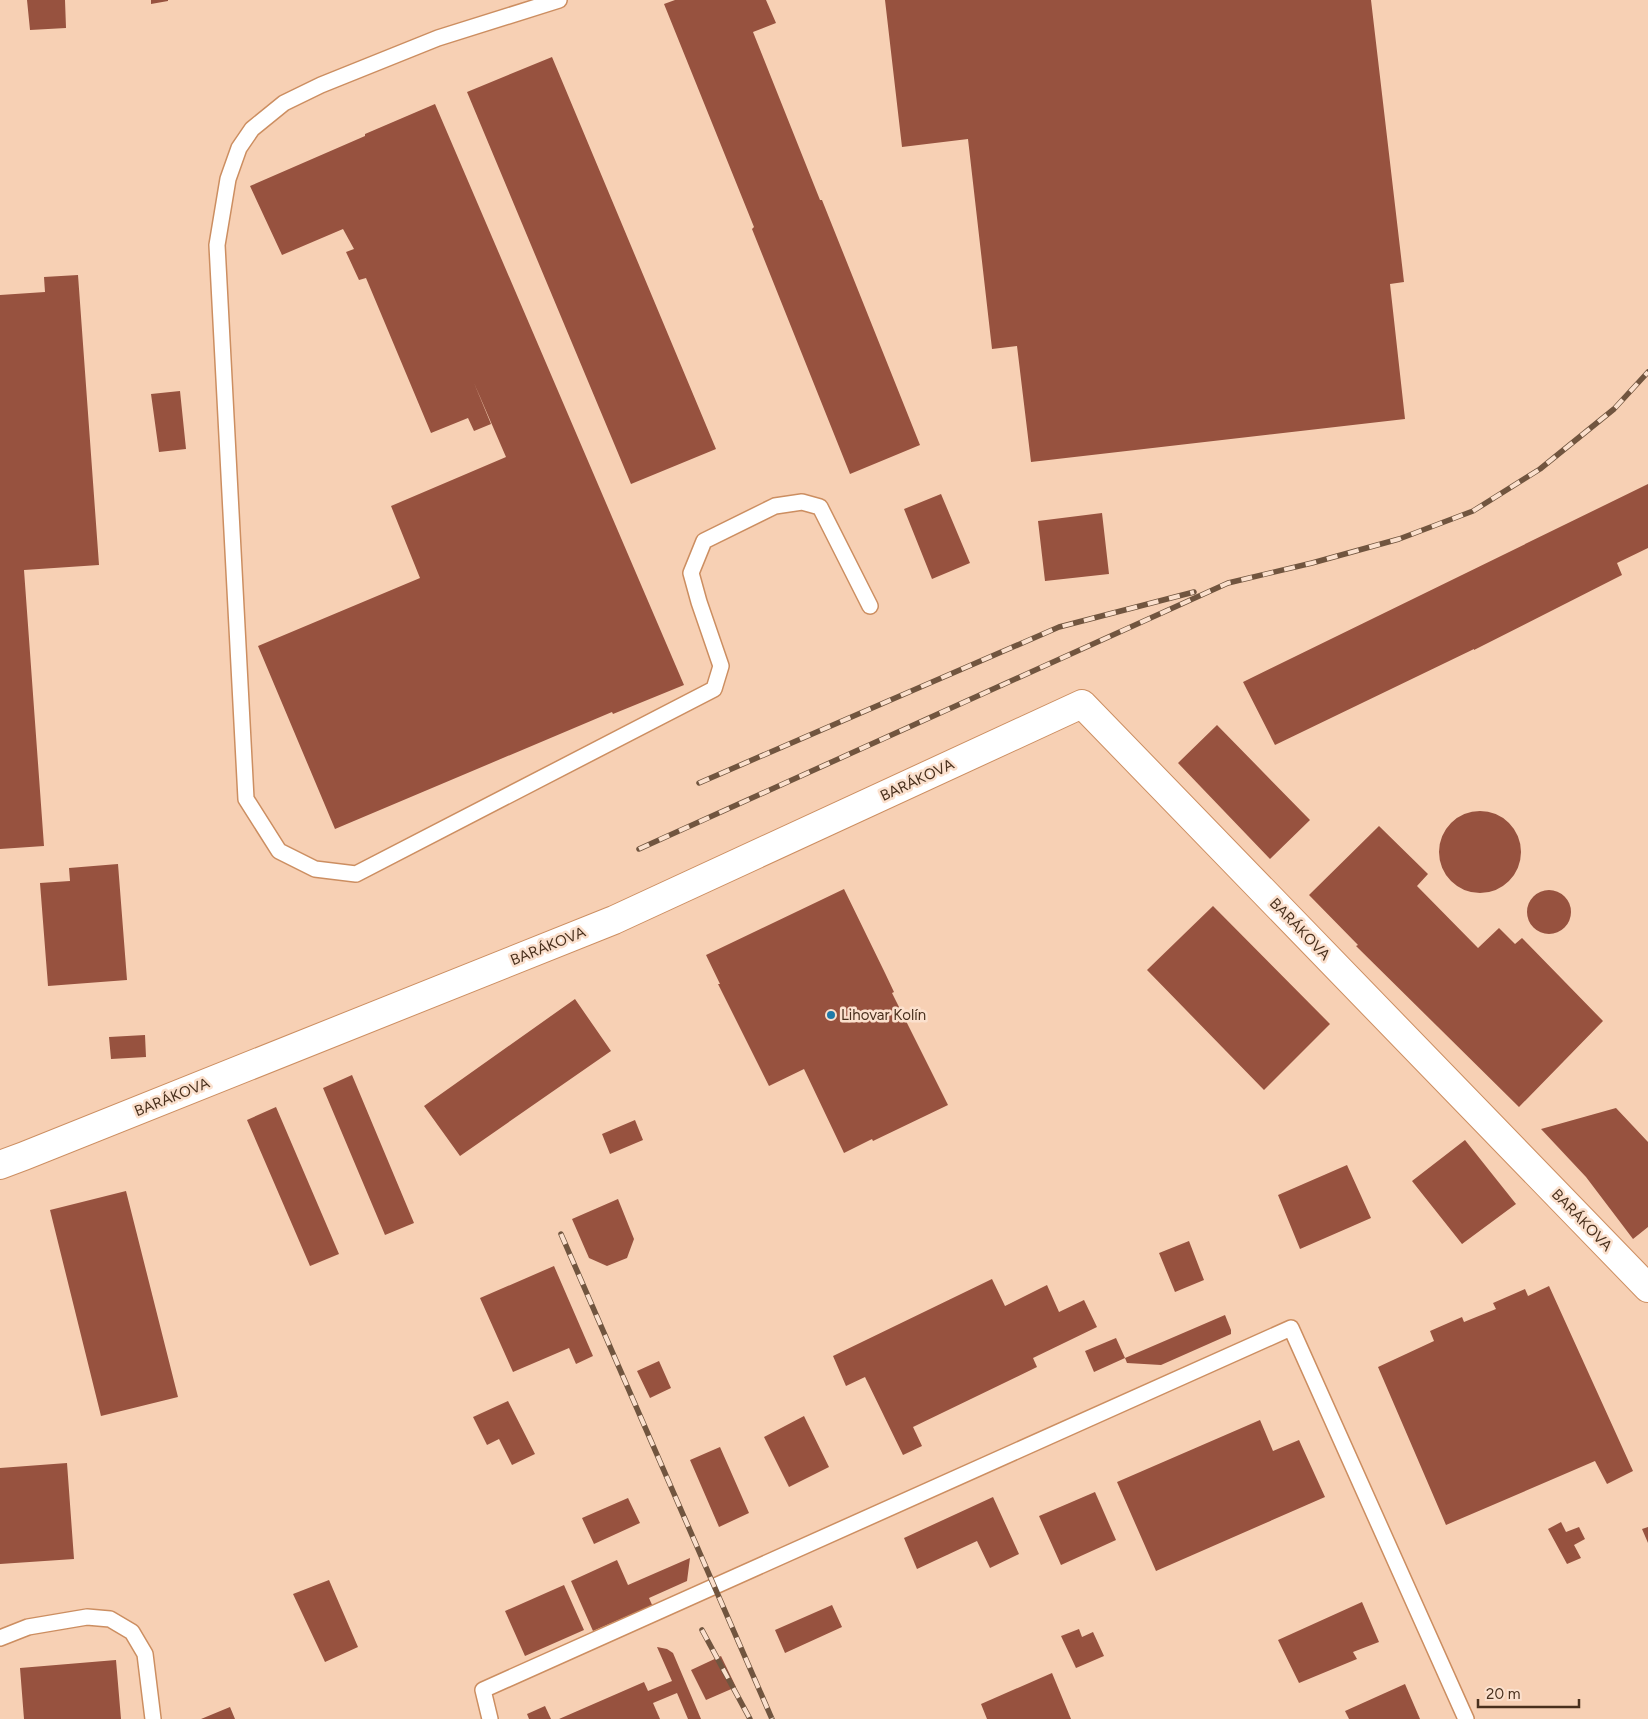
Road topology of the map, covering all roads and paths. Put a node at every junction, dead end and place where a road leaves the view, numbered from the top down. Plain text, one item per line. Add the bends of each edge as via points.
1 (559, 0) edge
2 (870, 606) dead end
3 (0, 1165) edge
4 (1648, 1288) edge
5 (0, 1638) edge
6 (153, 1719) edge
7 (490, 1719) edge
8 (1466, 1719) edge

1 - 2 lane via 438,38 321,85 284,103 252,129 239,148 228,178 217,245 246,799 279,851 315,869 356,874 714,689 721,666 691,573 704,541 775,506 802,502 820,507
3 - 4 street, BARÁKOVA via 614,920 1082,704
5 - 6 lane via 28,1626 87,1617 110,1619 132,1632 145,1654
7 - 8 lane via 482,1690 1291,1328

